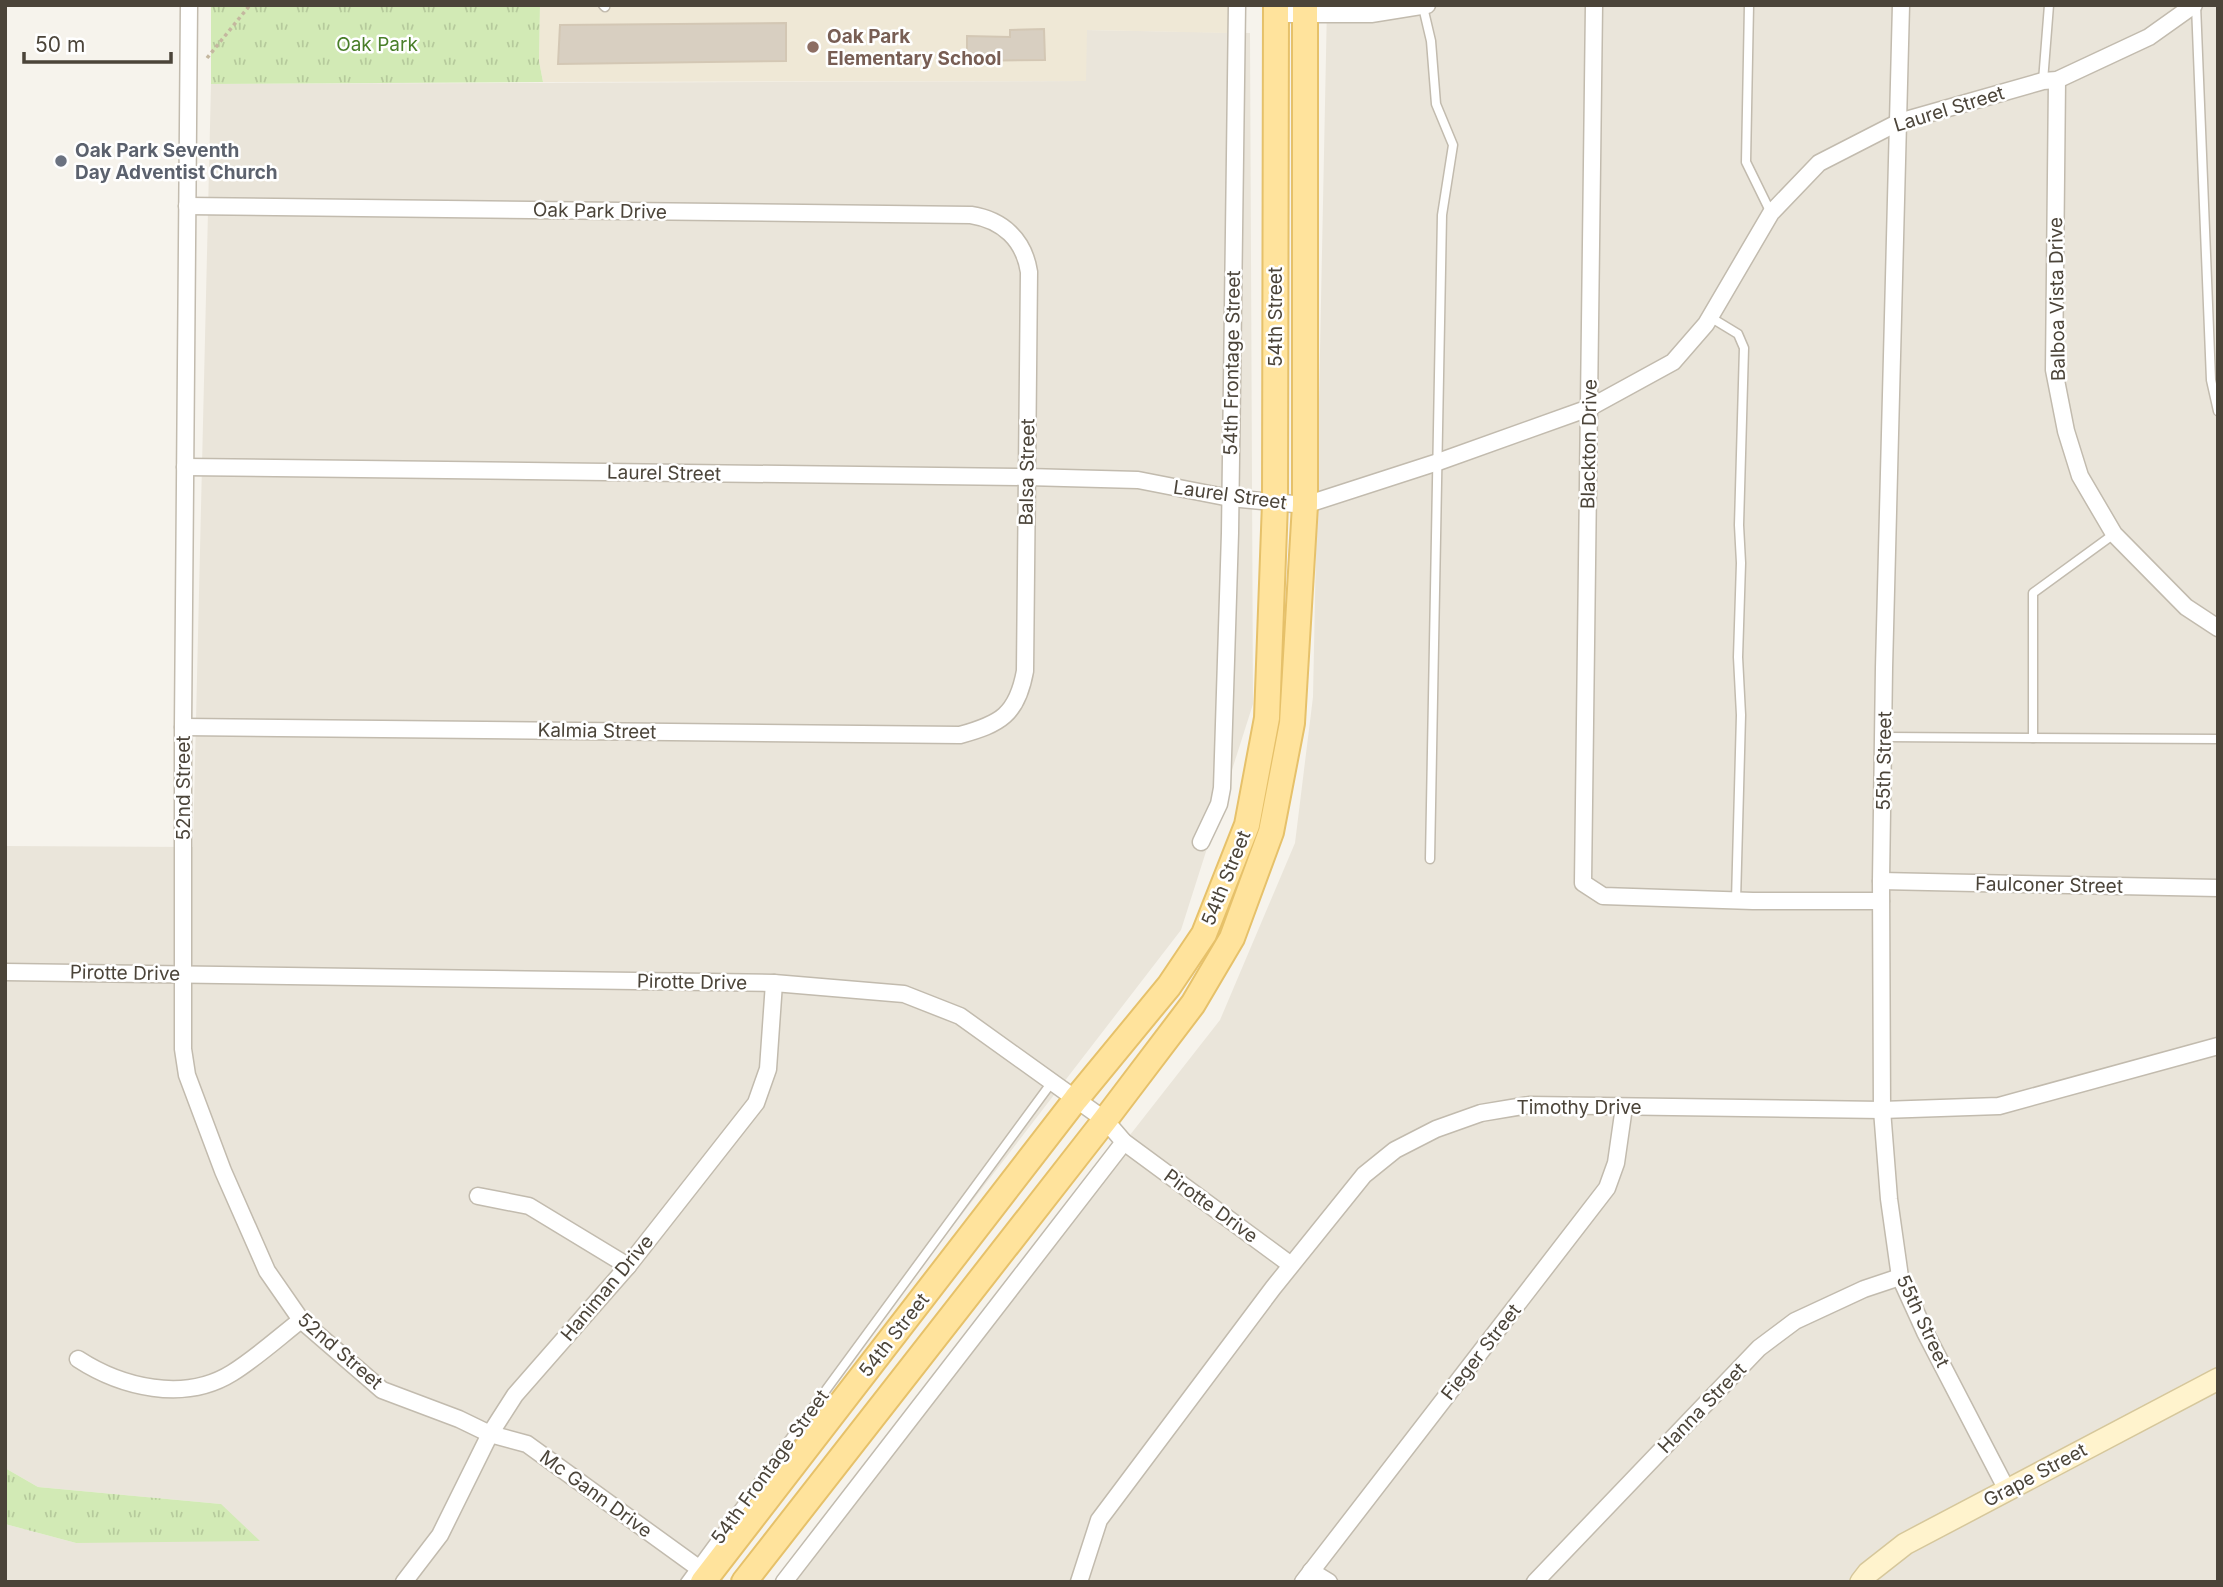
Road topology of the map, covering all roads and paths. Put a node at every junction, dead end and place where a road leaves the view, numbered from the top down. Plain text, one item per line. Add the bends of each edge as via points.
1 (189, 5) edge
2 (250, 5) edge
3 (1237, 5) edge
4 (1594, 5) edge
5 (1749, 5) edge
6 (1901, 5) edge
7 (2049, 5) edge
8 (2195, 5) edge
9 (1425, 6) edge
10 (1276, 10) edge
11 (1305, 10) edge
12 (188, 69) junction
13 (2050, 80) junction
14 (1899, 122) junction
15 (187, 206) junction
16 (1771, 213) junction
17 (1009, 231) joint
18 (1710, 317) junction
19 (1589, 408) junction
20 (2218, 411) edge
21 (1438, 462) junction
22 (185, 467) junction
23 (1027, 477) junction
24 (1230, 498) junction
25 (1275, 503) junction
26 (1305, 505) junction
27 (2113, 534) junction
28 (2218, 628) edge
29 (1006, 715) joint
30 (183, 727) junction
31 (1885, 737) junction
32 (2033, 738) junction
33 (2218, 739) edge
34 (1201, 842) dead end
35 (1430, 859) dead end
36 (1881, 881) junction
37 (2218, 888) edge
38 (1736, 901) junction
39 (1881, 901) junction
40 (5, 972) edge
41 (183, 974) junction
42 (774, 983) junction
43 (2218, 1046) edge
44 (1053, 1081) junction
45 (1076, 1099) junction
46 (1625, 1107) junction
47 (1882, 1110) junction
48 (1105, 1120) junction
49 (1124, 1142) junction
50 (478, 1196) dead end
51 (1291, 1265) junction
52 (628, 1266) junction
53 (1900, 1277) junction
54 (301, 1320) junction
55 (78, 1359) dead end
56 (2218, 1379) edge
57 (490, 1434) junction
58 (2007, 1490) junction
59 (700, 1574) edge
60 (1307, 1576) edge
61 (404, 1582) edge
62 (685, 1582) edge
63 (744, 1582) edge
64 (783, 1582) edge
65 (1079, 1582) edge
66 (1329, 1582) edge
67 (1535, 1582) edge
68 (1861, 1582) edge

1 - 12 street, 52nd Street
2 - 12 path via 200,66
3 - 24 street, 54th Frontage Street
4 - 19 street, Blackton Drive
5 - 16 lane via 1746,162
6 - 14 street, 55th Street
7 - 13 lane
8 - 13 street, Laurel Street via 2150,37
8 - 20 lane via 2211,380
9 - 11 street via 1371,14
9 - 21 lane via 1436,104 1453,145 1442,215
10 - 11 street
10 - 25 main road, 54th Street
11 - 26 main road, 54th Street
12 - 15 street, 52nd Street
13 - 14 street, Laurel Street
13 - 27 street, Balboa Vista Drive via 2054,370 2080,476
14 - 16 street, Laurel Street via 1819,163
14 - 31 street, 55th Street
15 - 17 street, Oak Park Drive via 971,215
15 - 22 street, 52nd Street
16 - 18 street, Laurel Street
17 - 23 street, Balsa Street via 1023,250 1029,272
18 - 19 street, Laurel Street via 1673,362
18 - 38 lane via 1738,334 1744,348
19 - 21 street, Laurel Street
19 - 38 street, Blackton Drive via 1583,883 1603,897
21 - 26 street, Laurel Street
21 - 35 lane
22 - 23 street, Laurel Street
22 - 30 street, 52nd Street
23 - 24 street, Laurel Street via 1138,480
23 - 29 street, Balsa Street via 1025,671 1019,694
24 - 25 street, Laurel Street
24 - 34 street, 54th Frontage Street via 1222,788
25 - 26 street, Laurel Street
25 - 45 main road, 54th Street via 1267,718 1247,825 1204,934 1169,986
26 - 48 main road, 54th Street via 1292,723 1271,832 1232,938 1193,1004
27 - 28 street, Balboa Vista Drive via 2186,607
27 - 32 lane via 2034,593
29 - 30 street, Kalmia Street via 960,735
30 - 41 street, 52nd Street
31 - 32 lane
31 - 36 street, 55th Street
32 - 33 lane
36 - 37 street, Faulconer Street
36 - 39 street, 55th Street
38 - 39 street
39 - 47 street, 55th Street
40 - 41 street, Pirotte Drive
41 - 42 street, Pirotte Drive
41 - 54 street, 52nd Street via 187,1074 267,1271
42 - 44 street, Pirotte Drive via 904,994 960,1017
42 - 52 street, Haniman Drive via 768,1069 756,1103
43 - 47 street, Timothy Drive via 1999,1106
44 - 45 street, Pirotte Drive
44 - 59 lane, 54th Frontage Street
45 - 48 street, Pirotte Drive
45 - 59 main road, 54th Street
46 - 47 street, Timothy Drive
46 - 51 street, Timothy Drive via 1529,1105 1481,1113 1436,1129 1395,1150 1364,1175
46 - 60 street, Fieger Street via 1607,1188
47 - 53 street, 55th Street
48 - 49 street, Pirotte Drive
48 - 63 main road, 54th Street
49 - 51 street, Pirotte Drive
49 - 64 street
50 - 52 street via 529,1206
51 - 65 street, Timothy Drive via 1099,1520
52 - 57 street, Haniman Drive via 515,1395
53 - 58 street, 55th Street
53 - 67 street, Hanna Street via 1795,1321 1759,1348
54 - 55 street via 230,1374 194,1386 136,1385
54 - 57 street, 52nd Street via 382,1390
56 - 58 street, Grape Street
57 - 59 street, Mc Gann Drive via 527,1444
57 - 61 street, Haniman Drive via 440,1535
58 - 68 street, Grape Street via 1905,1544
59 - 62 lane, 54th Frontage Street
60 - 66 street

